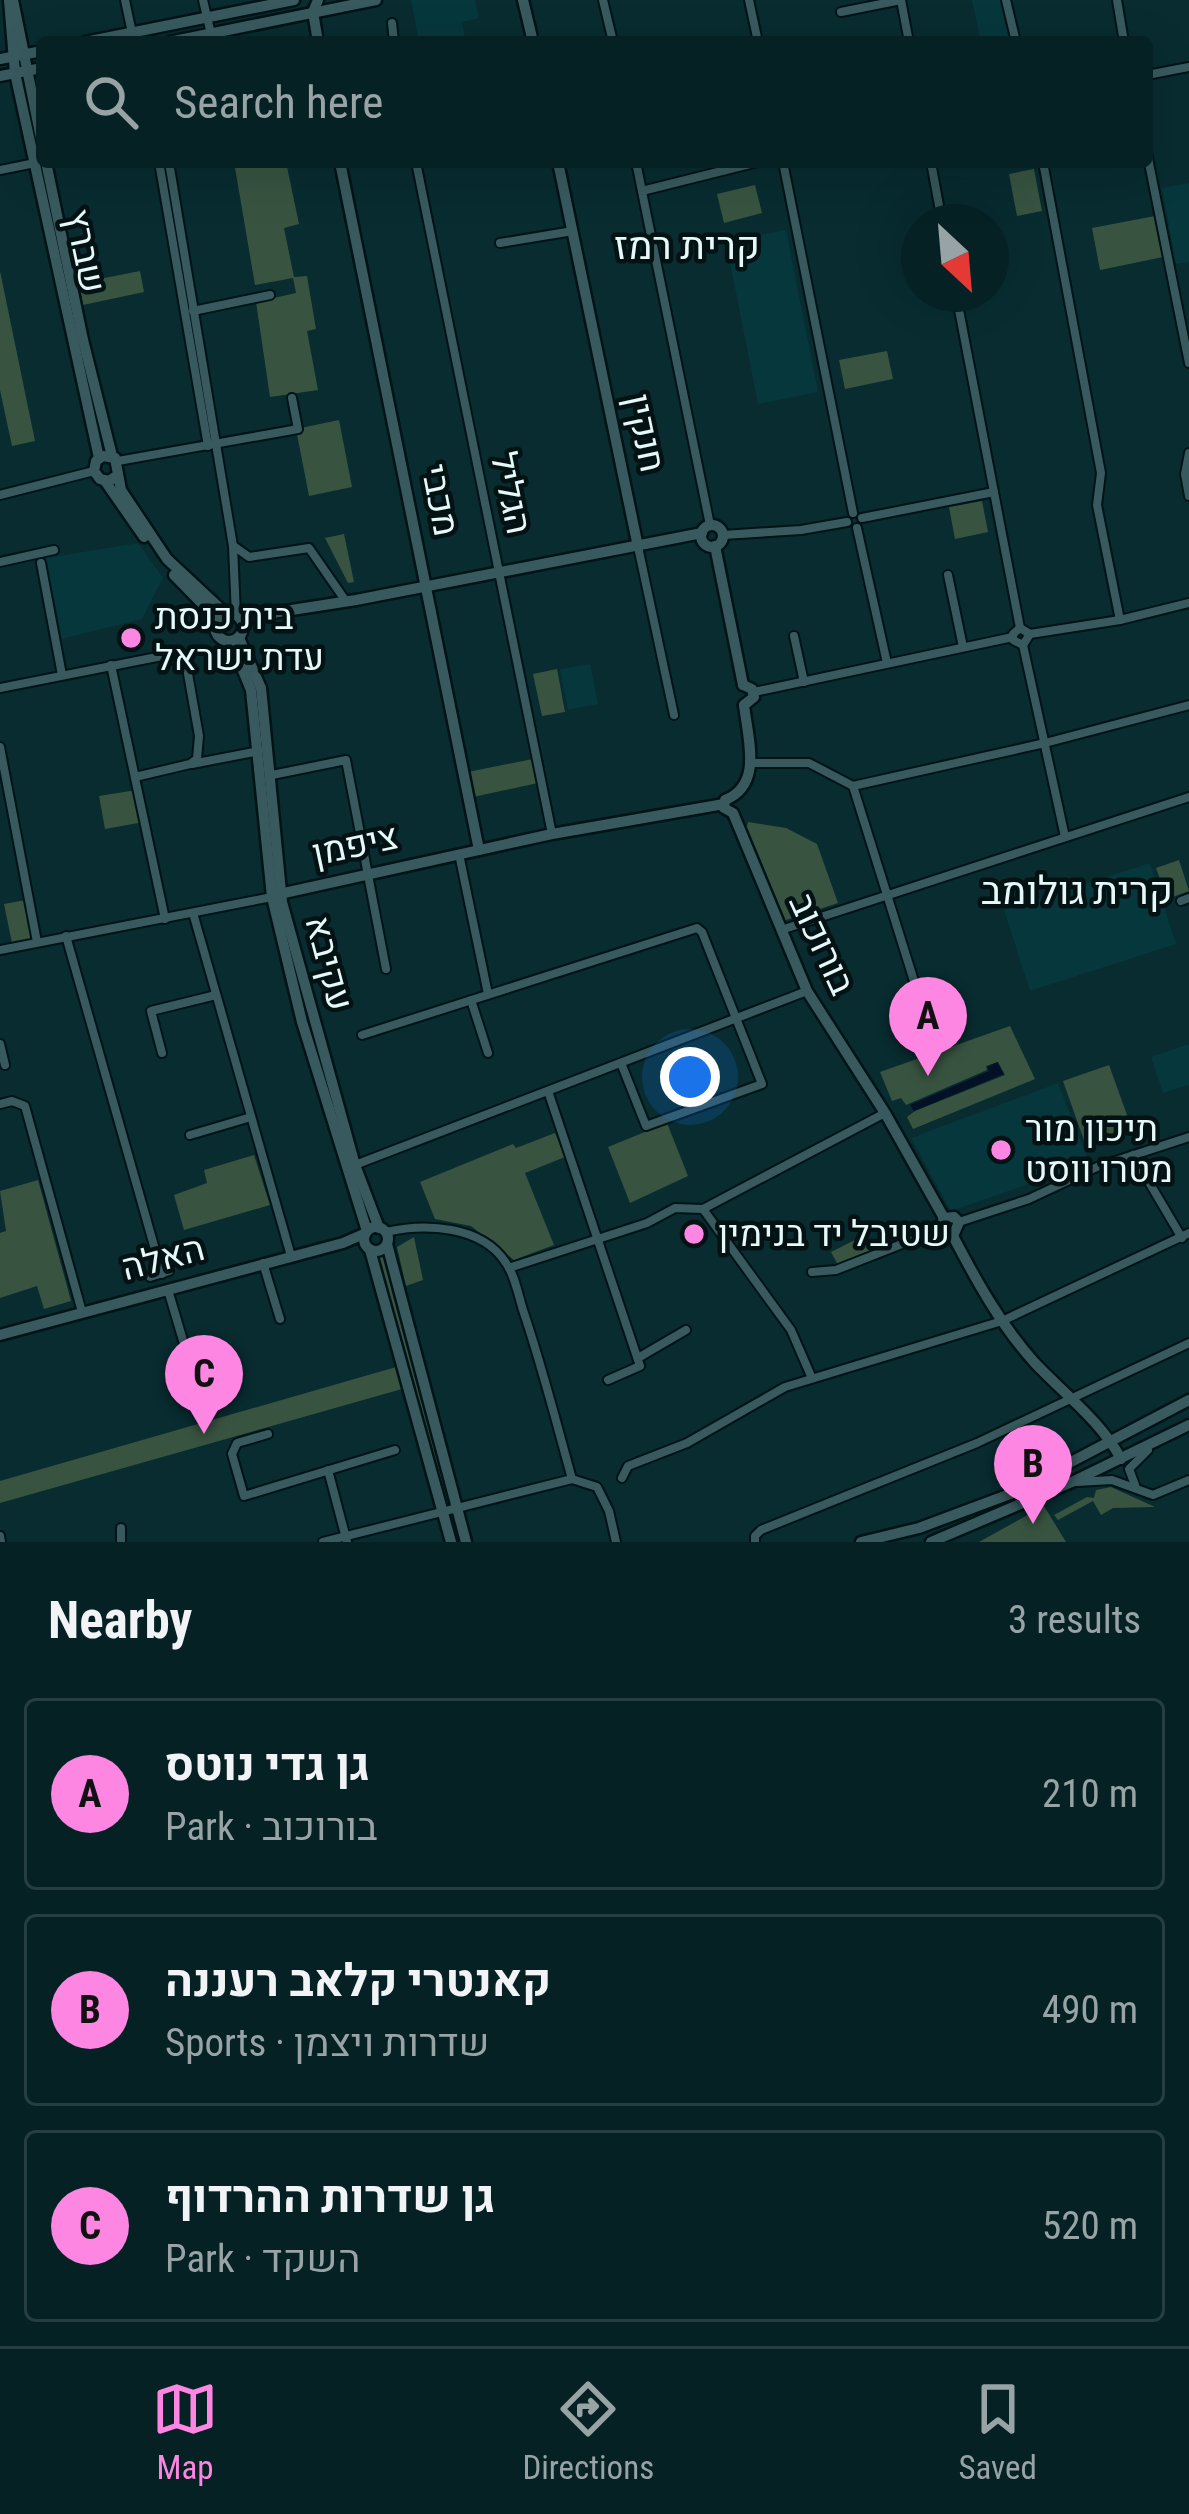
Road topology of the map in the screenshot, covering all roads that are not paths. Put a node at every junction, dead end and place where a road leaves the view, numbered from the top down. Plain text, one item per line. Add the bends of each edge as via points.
1 (11, 0) edge
2 (125, 0) edge
3 (203, 0) edge
4 (294, 0) edge
5 (376, 0) edge
6 (523, 0) edge
7 (603, 0) edge
8 (749, 0) edge
9 (901, 0) edge
10 (1006, 0) edge
11 (1117, 0) edge
12 (352, 2) edge
13 (269, 3) edge
14 (316, 6) edge
15 (842, 12) dead end
16 (207, 18) junction
17 (392, 23) dead end
18 (132, 33) junction
19 (211, 34) junction
20 (117, 36) edge
21 (201, 36) edge
22 (318, 36) edge
23 (393, 36) edge
24 (532, 36) edge
25 (612, 36) edge
26 (757, 36) edge
27 (908, 36) edge
28 (1015, 36) edge
29 (1123, 36) edge
30 (12, 57) edge
31 (1189, 67) edge
32 (36, 69) edge
33 (21, 72) junction
34 (1153, 74) edge
35 (0, 76) edge
36 (19, 88) junction
37 (36, 123) edge
38 (36, 149) edge
39 (36, 164) edge
40 (41, 168) edge
41 (160, 168) edge
42 (170, 168) edge
43 (341, 168) edge
44 (417, 168) edge
45 (559, 168) edge
46 (637, 168) edge
47 (734, 168) edge
48 (784, 168) edge
49 (932, 168) edge
50 (1043, 168) edge
51 (1150, 168) edge
52 (0, 170) edge
53 (642, 191) junction
54 (939, 204) edge
55 (573, 231) junction
56 (500, 243) dead end
57 (270, 295) dead end
58 (194, 311) junction
59 (959, 312) edge
60 (1189, 363) edge
61 (292, 398) dead end
62 (212, 445) junction
63 (1189, 454) edge
64 (112, 462) junction
65 (94, 471) junction
66 (105, 481) junction
67 (994, 492) junction
68 (0, 495) edge
69 (1189, 496) edge
70 (855, 520) junction
71 (706, 529) junction
72 (719, 541) junction
73 (637, 542) junction
74 (233, 546) junction
75 (54, 550) dead end
76 (0, 562) edge
77 (41, 563) dead end
78 (500, 570) junction
79 (948, 575) dead end
80 (427, 586) junction
81 (345, 600) junction
82 (1189, 603) edge
83 (230, 617) junction
84 (1120, 620) junction
85 (1025, 632) junction
86 (794, 636) dead end
87 (1012, 637) junction
88 (235, 640) junction
89 (1023, 646) junction
90 (963, 647) junction
91 (887, 664) junction
92 (111, 665) junction
93 (62, 675) junction
94 (804, 682) junction
95 (0, 688) edge
96 (749, 689) junction
97 (1189, 705) edge
98 (674, 715) dead end
99 (1045, 743) junction
100 (0, 747) edge
101 (260, 751) junction
102 (752, 763) junction
103 (190, 764) junction
104 (272, 775) junction
105 (135, 777) junction
106 (853, 785) junction
107 (1189, 797) edge
108 (731, 805) junction
109 (552, 834) junction
110 (1065, 838) junction
111 (478, 850) junction
112 (459, 854) junction
113 (367, 873) junction
114 (276, 894) junction
115 (888, 895) junction
116 (193, 914) junction
117 (165, 919) junction
118 (780, 931) junction
119 (66, 936) junction
120 (37, 942) junction
121 (0, 950) edge
122 (386, 969) dead end
123 (807, 992) junction
124 (488, 994) junction
125 (216, 995) junction
126 (471, 1000) junction
127 (924, 1013) dead end
128 (735, 1019) junction
129 (362, 1035) dead end
130 (0, 1044) edge
131 (488, 1052) dead end
132 (162, 1053) dead end
133 (621, 1063) junction
134 (5, 1065) dead end
135 (548, 1091) junction
136 (0, 1104) edge
137 (885, 1113) junction
138 (251, 1117) junction
139 (190, 1135) dead end
140 (1189, 1137) edge
141 (1133, 1155) junction
142 (355, 1165) junction
143 (703, 1209) junction
144 (959, 1222) junction
145 (942, 1223) junction
146 (379, 1235) junction
147 (952, 1236) junction
148 (1185, 1236) edge
149 (599, 1237) junction
150 (343, 1244) junction
151 (369, 1249) junction
152 (291, 1256) junction
153 (263, 1262) junction
154 (509, 1268) junction
155 (812, 1272) dead end
156 (150, 1277) dead end
157 (167, 1288) junction
158 (82, 1312) junction
159 (280, 1319) dead end
160 (1002, 1321) junction
161 (686, 1330) dead end
162 (0, 1335) edge
163 (1189, 1343) edge
164 (638, 1358) junction
165 (811, 1376) junction
166 (608, 1380) dead end
167 (1189, 1400) edge
168 (201, 1401) dead end
169 (1074, 1403) junction
170 (1189, 1425) edge
171 (1090, 1426) junction
172 (268, 1434) dead end
173 (1171, 1434) junction
174 (1107, 1443) junction
175 (395, 1450) dead end
176 (1076, 1460) junction
177 (1116, 1461) junction
178 (328, 1470) junction
179 (622, 1478) dead end
180 (572, 1479) junction
181 (1189, 1480) edge
182 (1072, 1482) junction
183 (1140, 1491) junction
184 (458, 1507) junction
185 (442, 1511) junction
186 (121, 1528) dead end
187 (346, 1539) edge
188 (121, 1542) edge
189 (323, 1542) edge
190 (452, 1542) edge
191 (466, 1542) edge
192 (616, 1542) edge
193 (755, 1542) edge
194 (861, 1542) edge
195 (931, 1542) edge

1 - 30 street, שברץ
2 - 18 street
3 - 16 street
4 - 13 street
5 - 12 street
6 - 24 street
7 - 25 street
8 - 26 street
9 - 15 street
9 - 27 street
10 - 28 street
11 - 29 street
12 - 14 street
13 - 16 street
14 - 19 street
14 - 22 street
16 - 18 street
16 - 19 street
17 - 23 street
18 - 20 street
19 - 21 street
30 - 33 street, שברץ
31 - 34 street
32 - 33 street
33 - 35 street
33 - 36 street, שברץ
33 - 37 street, שברץ
35 - 36 street
36 - 38 street, שברץ
39 - 52 street
40 - 64 street, שברץ
41 - 62 street
42 - 58 street
43 - 80 street, מכבי
44 - 78 street, הגליל
45 - 55 street, חנקין
46 - 53 street
47 - 53 street
48 - 70 street
49 - 54 street
50 - 84 street
51 - 60 street
53 - 71 street
55 - 56 street
55 - 73 street, חנקין
57 - 58 street
58 - 62 street
59 - 67 street
61 - 62 street via 298,429
62 - 64 street
62 - 74 street
63 - 69 street
64 - 65 street
64 - 66 street
64 - 83 street, שברץ via 167,559
65 - 66 street
65 - 68 street
66 - 83 street via 164,562
67 - 70 street
67 - 85 street
70 - 72 street
70 - 91 street
71 - 72 street via 704,543
71 - 73 street
72 - 96 street
73 - 78 street
73 - 98 street, חנקין
74 - 81 street via 249,556 309,548
74 - 83 street
75 - 76 street
77 - 93 street
78 - 80 street
78 - 109 street, הגליל
79 - 90 street
80 - 81 street
80 - 111 street, מכבי
81 - 83 street
82 - 84 street
83 - 88 street via 244,628
83 - 88 street via 218,635
84 - 85 street
85 - 87 street
85 - 89 street
86 - 94 street
87 - 89 street
87 - 90 street
88 - 101 street, עקיבא
88 - 104 street, עקיבא via 261,688
89 - 99 street
90 - 91 street
91 - 94 street
92 - 93 street
92 - 103 street via 167,655 187,668 199,736
92 - 105 street
93 - 95 street
94 - 96 street
96 - 102 street via 734,695 744,706
97 - 99 street
99 - 106 street
99 - 110 street
100 - 120 street
101 - 103 street
101 - 114 street, עקיבא
102 - 106 street via 809,763
102 - 108 street
103 - 105 street
104 - 113 street via 346,760
104 - 114 street, עקיבא
105 - 117 street
106 - 115 street
107 - 110 street
108 - 109 street, ציפמן
108 - 118 street, בורוכוב
109 - 111 street, ציפמן
110 - 115 street
111 - 112 street, ציפמן
112 - 113 street, ציפמן
112 - 124 street
113 - 114 street, ציפמן
113 - 122 street
114 - 116 street, ציפמן
114 - 142 street, עקיבא
114 - 146 street, עקיבא via 302,1022
115 - 118 street
115 - 127 street
116 - 117 street, ציפמן
116 - 125 street
117 - 119 street, ציפמן
118 - 123 street, בורוכוב
119 - 120 street, ציפמן
119 - 156 street via 166,1273
120 - 121 street, ציפמן
123 - 128 street
123 - 137 street, בורוכוב
124 - 126 street
124 - 128 street via 697,928
125 - 132 street via 151,1012
125 - 138 street
126 - 129 street
126 - 131 street
128 - 133 street
128 - 133 street via 762,1084 646,1126
130 - 134 street
133 - 135 street
135 - 142 street
135 - 149 street
136 - 158 street via 25,1106
137 - 143 street
137 - 145 street, בורוכוב
138 - 139 street
138 - 152 street
140 - 141 street
141 - 144 street
141 - 148 street
142 - 146 street, עקיבא
143 - 149 street via 675,1208
143 - 165 street via 791,1330
144 - 145 street via 954,1216
144 - 147 street
145 - 147 street
145 - 155 street via 836,1270
146 - 150 street, האלה
146 - 151 street
146 - 151 street via 382,1250
146 - 154 street via 420,1228 469,1235
146 - 184 street, עקיבא
147 - 160 street
148 - 160 street
149 - 154 street
149 - 164 street
150 - 151 street, האלה
150 - 152 street, האלה
151 - 185 street
152 - 153 street, האלה
153 - 157 street, האלה
153 - 159 street
154 - 180 street
157 - 158 street, האלה
157 - 168 street
158 - 162 street, האלה
160 - 165 street
160 - 169 street
161 - 164 street
163 - 169 street
164 - 166 street via 640,1366
165 - 179 street via 628,1466
167 - 174 street
169 - 171 street
169 - 174 street
169 - 193 street via 761,1530
170 - 173 street
171 - 174 street
171 - 176 street via 1094,1438
172 - 178 street via 237,1443 232,1454 244,1496
173 - 177 street
173 - 183 street via 1131,1464
174 - 176 street
174 - 177 street
175 - 178 street
176 - 194 street via 1010,1494
177 - 182 street
178 - 187 street
180 - 184 street
180 - 192 street via 597,1487
181 - 183 street via 1159,1494
182 - 183 street via 1112,1480
182 - 195 street
184 - 185 street
184 - 191 street, עקיבא
185 - 187 street
185 - 190 street
186 - 188 street
187 - 189 street

